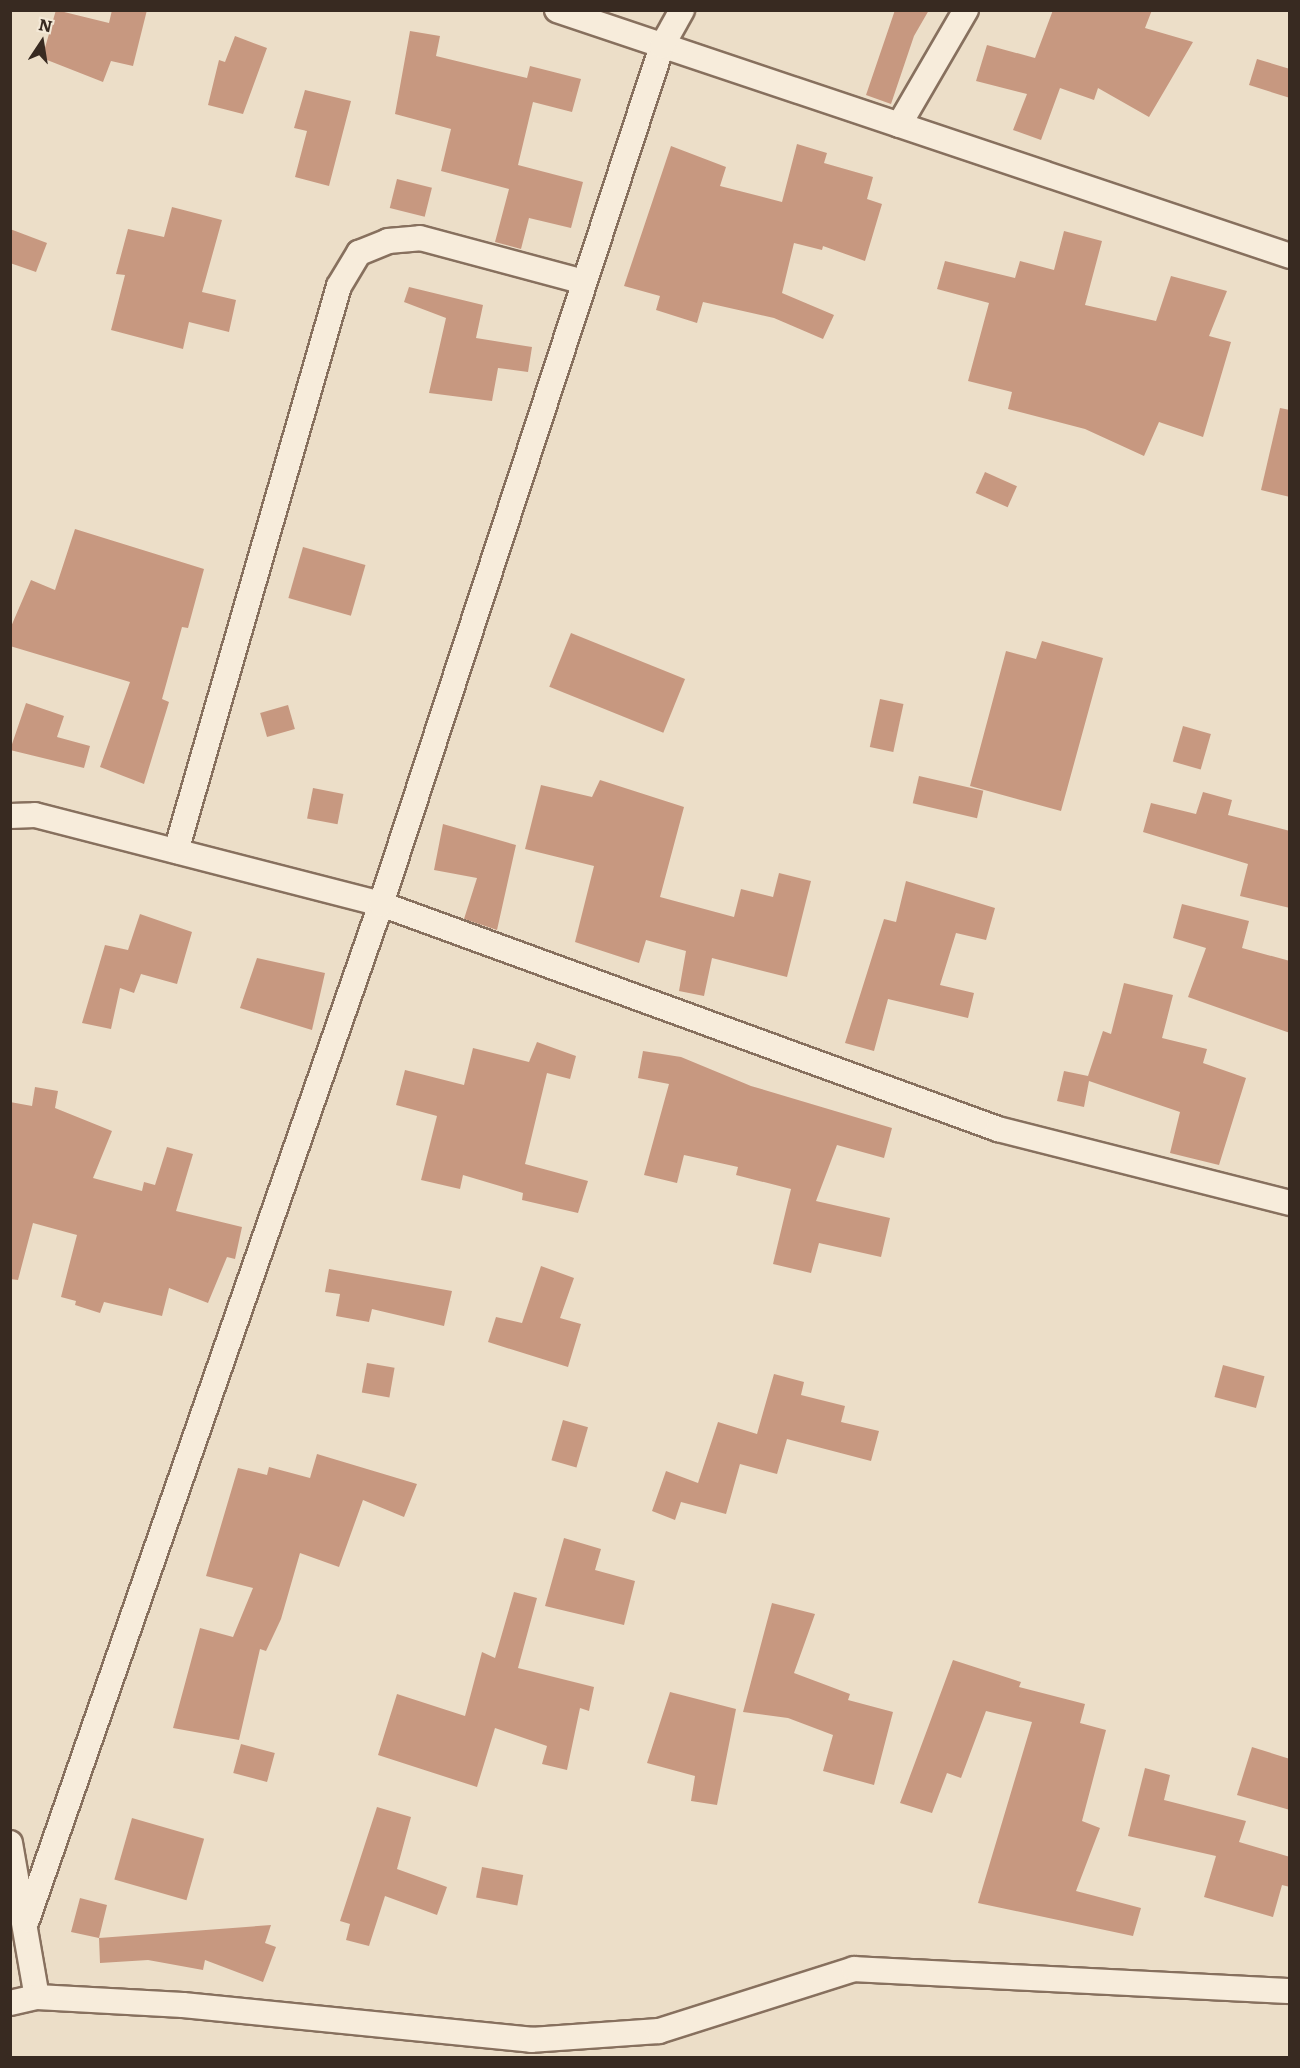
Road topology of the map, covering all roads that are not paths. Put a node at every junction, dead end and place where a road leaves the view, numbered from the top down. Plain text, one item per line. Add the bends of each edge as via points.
1 (557, 10) edge
2 (682, 10) edge
3 (966, 10) edge
4 (662, 46) junction
5 (899, 125) junction
6 (1290, 256) edge
7 (584, 282) junction
8 (10, 816) edge
9 (176, 851) junction
10 (381, 904) junction
11 (1290, 1203) edge
12 (10, 1843) edge
13 (27, 1920) junction
14 (1290, 1990) edge
15 (37, 1997) junction
16 (10, 2003) edge

1 - 4 street
2 - 4 street
3 - 5 street
4 - 5 street
4 - 7 street
5 - 6 street
7 - 9 street via 420,238 388,241 359,253 339,285
7 - 10 street
8 - 9 street via 35,815
9 - 10 street
10 - 11 street via 998,1129
10 - 13 street
12 - 13 street
13 - 15 street
14 - 15 street via 854,1969 659,2031 531,2040 183,2005
15 - 16 street

